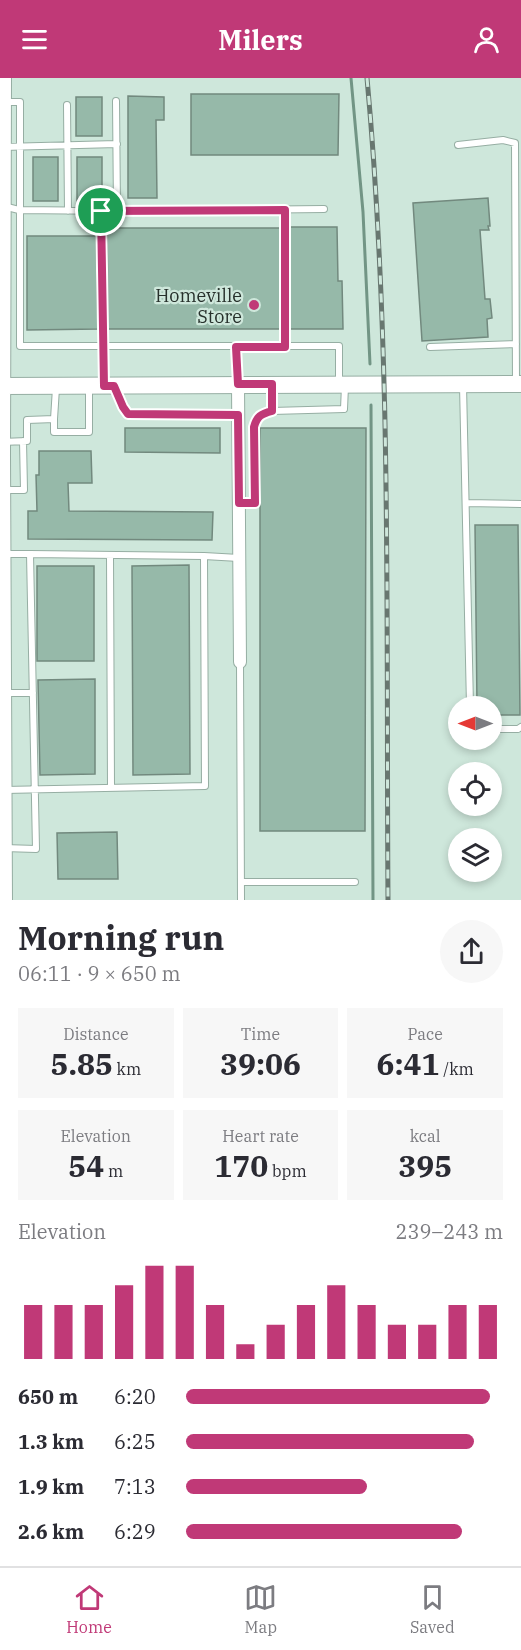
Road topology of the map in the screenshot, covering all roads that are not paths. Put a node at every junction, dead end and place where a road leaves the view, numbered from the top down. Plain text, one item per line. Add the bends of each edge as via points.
1 (3, 78) edge
2 (116, 101) dead end
3 (3, 102) junction
4 (67, 105) dead end
5 (117, 144) junction
6 (458, 145) dead end
7 (68, 146) junction
8 (2, 147) junction
9 (21, 147) junction
10 (2, 206) junction
11 (324, 209) dead end
12 (19, 210) junction
13 (68, 210) junction
14 (285, 210) junction
15 (101, 211) junction
16 (117, 211) junction
17 (1, 244) edge
18 (2, 305) junction
19 (21, 306) junction
20 (2, 344) edge
21 (516, 344) junction
22 (20, 346) junction
23 (102, 347) junction
24 (236, 347) junction
25 (285, 347) junction
26 (430, 347) dead end
27 (238, 384) junction
28 (272, 384) junction
29 (342, 384) junction
30 (463, 384) junction
31 (519, 384) edge
32 (1, 386) edge
33 (56, 386) junction
34 (102, 386) junction
35 (272, 411) junction
36 (238, 415) junction
37 (54, 419) junction
38 (23, 441) junction
39 (2, 442) junction
40 (2, 490) junction
41 (239, 503) junction
42 (466, 503) junction
43 (521, 504) edge
44 (2, 554) junction
45 (30, 554) junction
46 (110, 555) junction
47 (204, 556) junction
48 (239, 558) junction
49 (1, 608) edge
50 (240, 662) joint
51 (3, 693) junction
52 (33, 693) junction
53 (470, 696) edge
54 (1, 715) edge
55 (521, 727) edge
56 (502, 729) edge
57 (111, 788) junction
58 (3, 790) junction
59 (35, 790) junction
60 (3, 848) junction
61 (241, 882) junction
62 (355, 882) dead end
63 (2, 890) edge
64 (241, 900) edge

1 - 3 street
2 - 5 lane
3 - 8 street
3 - 9 lane via 20,102
4 - 7 lane
5 - 7 lane
5 - 16 lane
6 - 21 lane via 503,140 515,143
7 - 9 lane
7 - 13 lane
8 - 9 lane
8 - 10 street
9 - 12 lane
10 - 12 lane
10 - 17 street
11 - 14 lane
12 - 13 lane
12 - 19 lane
13 - 15 lane
14 - 16 lane
14 - 25 lane
15 - 16 lane
15 - 23 lane
17 - 18 street
18 - 19 lane
18 - 20 street
19 - 22 lane
20 - 22 lane
20 - 32 street
21 - 26 lane
21 - 31 lane
22 - 23 lane
23 - 24 lane
23 - 34 lane
24 - 25 lane
24 - 27 lane
25 - 29 lane via 339,346
27 - 28 street
27 - 34 street
27 - 36 street
28 - 29 street
28 - 35 lane
29 - 30 street
29 - 35 lane via 344,409
30 - 31 street
30 - 42 lane
32 - 33 street
32 - 39 street
33 - 34 street
33 - 37 lane
34 - 36 lane via 128,414
34 - 37 lane via 88,432 54,432
35 - 41 lane via 261,414 254,427 255,503
36 - 41 street
37 - 38 lane via 27,420 27,441
38 - 39 lane
38 - 40 lane via 24,490
39 - 40 street
40 - 44 street
41 - 48 street
42 - 43 lane
42 - 53 lane
44 - 45 lane
44 - 49 street
45 - 46 lane
45 - 52 lane
46 - 47 lane
46 - 57 lane
47 - 48 lane
47 - 57 lane via 204,786
48 - 50 street
49 - 51 street
50 - 61 lane
51 - 52 lane
51 - 54 street
52 - 59 lane
54 - 58 street
55 - 56 lane
57 - 59 lane
58 - 59 lane
58 - 60 street
59 - 60 lane via 36,849
60 - 63 street
61 - 62 lane
61 - 64 lane

